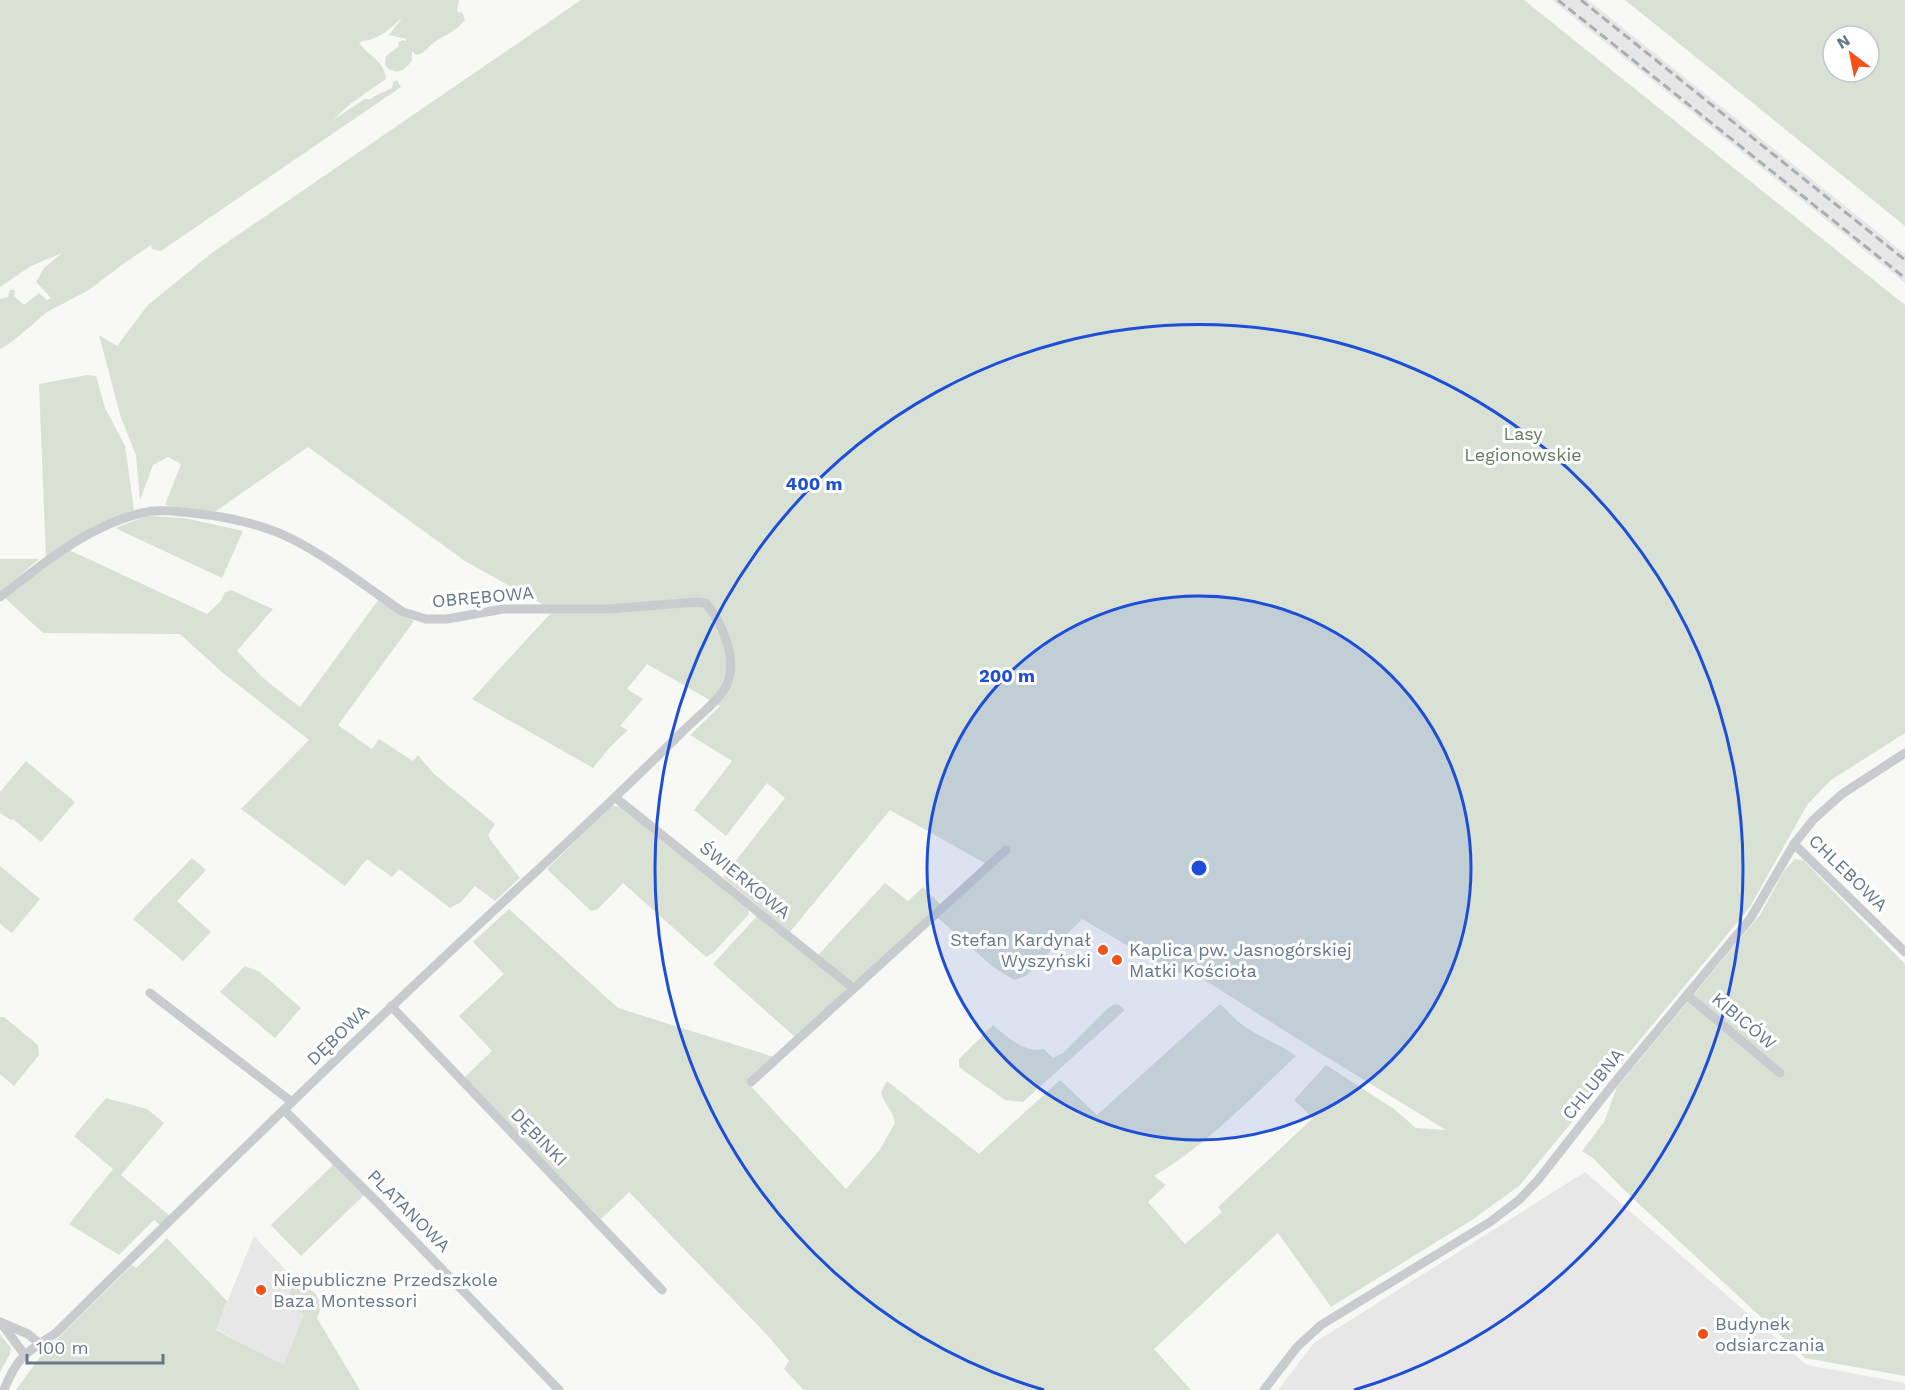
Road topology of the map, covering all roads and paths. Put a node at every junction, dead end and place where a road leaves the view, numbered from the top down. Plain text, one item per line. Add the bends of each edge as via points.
1 (0, 597) edge
2 (705, 709) joint
3 (1905, 753) edge
4 (616, 798) junction
5 (1794, 843) junction
6 (1006, 850) dead end
7 (1905, 952) edge
8 (853, 988) junction
9 (150, 993) dead end
10 (1687, 995) junction
11 (391, 1006) junction
12 (1780, 1073) dead end
13 (751, 1082) dead end
14 (292, 1102) junction
15 (284, 1110) junction
16 (662, 1290) dead end
17 (0, 1322) edge
18 (40, 1344) junction
19 (24, 1354) junction
20 (4, 1390) edge
21 (559, 1390) edge
22 (1264, 1390) edge

1 - 2 street, OBRĘBOWA via 68,546 130,516 166,510 216,515 287,537 415,617 447,619 503,609 609,609 706,603 729,646 730,666 723,691
2 - 4 street, DĘBOWA
3 - 5 street, CHLUBNA via 1842,794
4 - 8 street, ŚWIERKOWA
4 - 11 street, DĘBOWA
5 - 7 street, CHLEBOWA
5 - 10 street, CHLUBNA via 1750,919
6 - 8 street
8 - 13 street
9 - 14 street
10 - 12 street, KIBICÓW
10 - 22 street, CHLUBNA via 1519,1200 1490,1222 1321,1325 1297,1347
11 - 14 street, DĘBOWA
11 - 16 street, DĘBINKI
14 - 15 street, DĘBOWA
15 - 18 street, DĘBOWA via 56,1333
15 - 21 street, PLATANOWA
17 - 18 street
17 - 19 street
18 - 19 street, DĘBOWA
19 - 20 street, DĘBOWA

